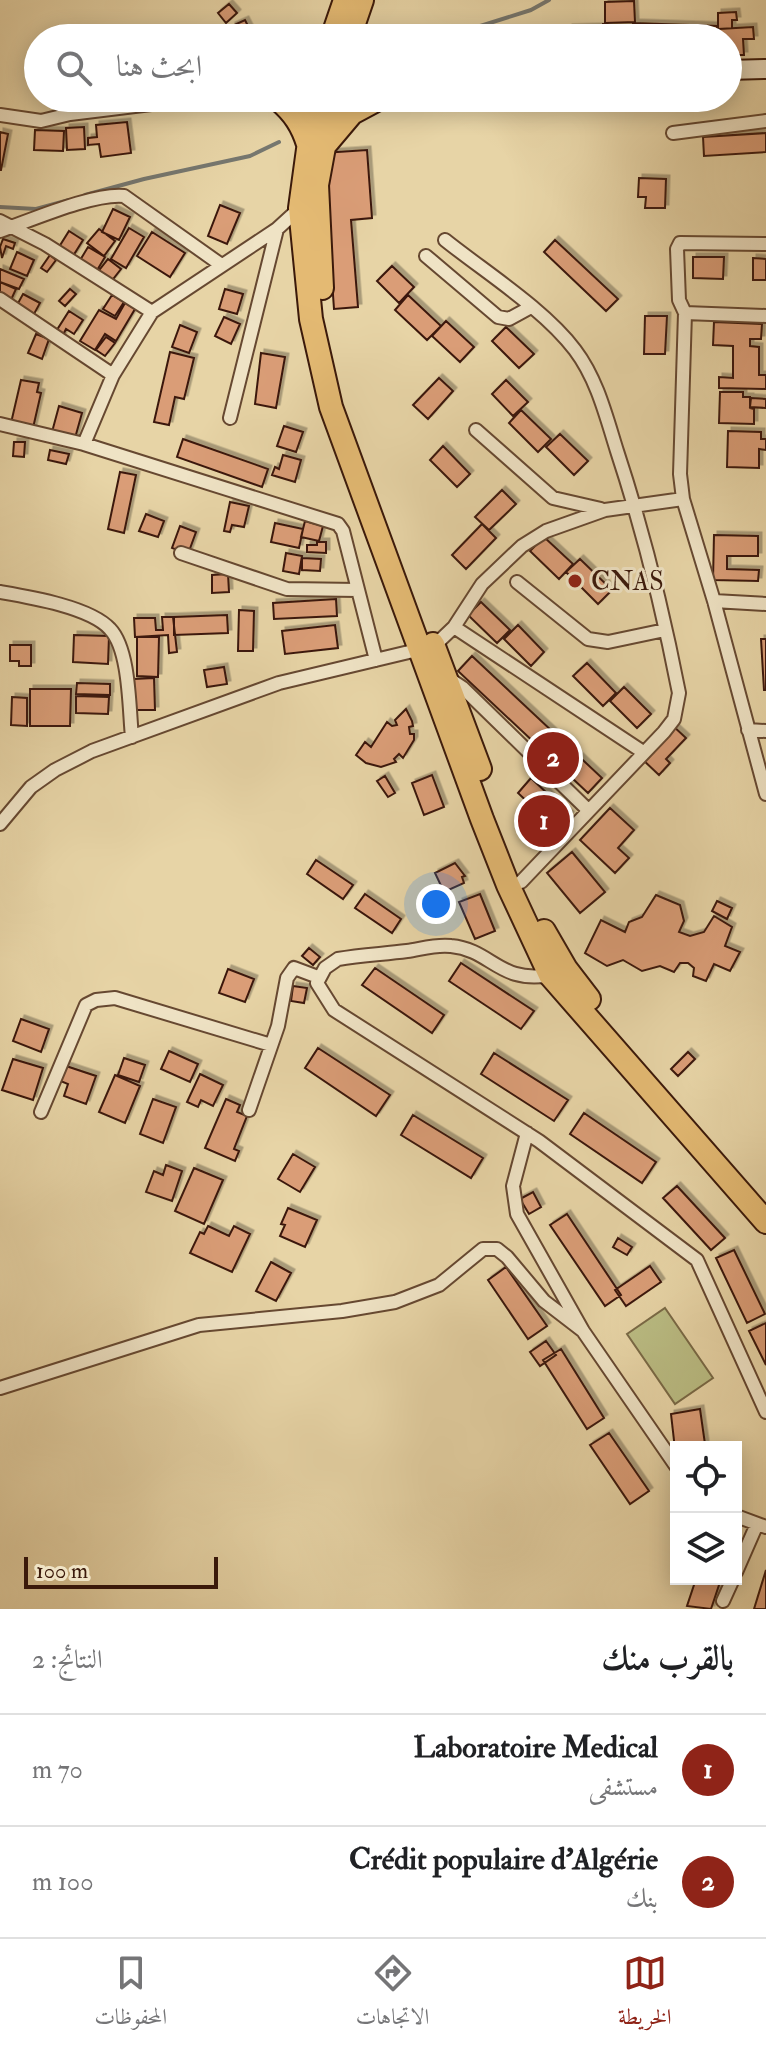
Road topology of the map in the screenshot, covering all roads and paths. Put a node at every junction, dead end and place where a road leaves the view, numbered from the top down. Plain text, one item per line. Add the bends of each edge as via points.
1 (345, 0) edge
2 (362, 0) edge
3 (339, 24) edge
4 (346, 24) edge
5 (766, 69) edge
6 (742, 70) edge
7 (766, 79) edge
8 (742, 80) edge
9 (87, 112) edge
10 (292, 112) edge
11 (322, 112) edge
12 (354, 112) edge
13 (0, 115) edge
14 (766, 121) edge
15 (673, 133) dead end
16 (315, 147) junction
17 (300, 208) junction
18 (0, 221) edge
19 (13, 226) junction
20 (277, 229) junction
21 (0, 231) edge
22 (445, 240) dead end
23 (766, 244) edge
24 (426, 256) dead end
25 (220, 264) junction
26 (0, 299) edge
27 (531, 307) junction
28 (152, 312) junction
29 (685, 313) junction
30 (766, 316) edge
31 (113, 375) junction
32 (230, 418) dead end
33 (0, 425) edge
34 (476, 430) dead end
35 (84, 444) junction
36 (683, 499) junction
37 (635, 507) junction
38 (605, 510) junction
39 (181, 553) dead end
40 (517, 582) dead end
41 (358, 590) junction
42 (0, 592) edge
43 (714, 601) junction
44 (766, 604) edge
45 (454, 627) junction
46 (665, 630) junction
47 (427, 649) junction
48 (376, 660) junction
49 (446, 676) junction
50 (748, 730) junction
51 (766, 731) edge
52 (132, 737) junction
53 (643, 752) junction
54 (766, 794) edge
55 (588, 810) junction
56 (0, 824) edge
57 (521, 882) junction
58 (550, 975) junction
59 (317, 983) junction
60 (271, 1045) junction
61 (249, 1110) dead end
62 (41, 1112) dead end
63 (527, 1133) junction
64 (766, 1207) edge
65 (766, 1222) edge
66 (583, 1331) junction
67 (0, 1388) edge
68 (766, 1412) edge
69 (670, 1457) edge
70 (742, 1518) edge
71 (762, 1526) edge
72 (742, 1561) edge
73 (730, 1585) edge
74 (723, 1601) dead end

1 - 3 highway
2 - 4 highway
5 - 6 main road
7 - 8 main road
9 - 13 street via 41,121
10 - 16 highway
11 - 16 highway
12 - 16 highway
14 - 15 street
16 - 17 highway
16 - 47 highway via 329,346
17 - 20 street
17 - 47 highway via 311,319 331,407
18 - 19 street
19 - 21 street
19 - 25 street via 91,200 124,196
19 - 28 street
20 - 25 street
20 - 32 street
22 - 27 street
23 - 29 street via 680,243 679,300
24 - 27 street via 498,317 509,319
25 - 28 street
26 - 31 street
27 - 37 street via 585,364
28 - 31 street
29 - 30 street
29 - 36 street
31 - 35 street
33 - 35 street
34 - 38 street via 553,498
35 - 41 street via 332,520 343,531
36 - 37 street
36 - 43 street
37 - 38 street
37 - 46 street
38 - 45 street via 546,531 522,546 482,584
39 - 41 street via 287,589
40 - 46 street via 588,639 608,642
41 - 48 street
42 - 52 street via 75,611 111,630 124,665
43 - 44 street
43 - 50 street
45 - 47 street
45 - 53 street
46 - 53 street via 679,693 674,719
47 - 48 street
47 - 49 highway
47 - 58 highway via 487,832
48 - 52 street via 279,683
49 - 55 street
49 - 57 highway
50 - 51 street
50 - 54 street
52 - 56 street via 55,770 31,787
53 - 55 street
55 - 57 street
57 - 64 highway via 574,979
58 - 59 street via 514,975 467,950 436,946 338,959
58 - 65 highway
59 - 60 street via 318,977 294,968
59 - 63 street via 334,1010
60 - 61 street
60 - 62 street via 115,998 96,1000 86,1005
63 - 66 street via 513,1186 517,1214
63 - 68 street via 697,1260
66 - 67 street via 544,1301 507,1257 497,1249 483,1249 439,1285 395,1302 199,1325
66 - 69 street
70 - 71 street
71 - 72 street
73 - 74 street

